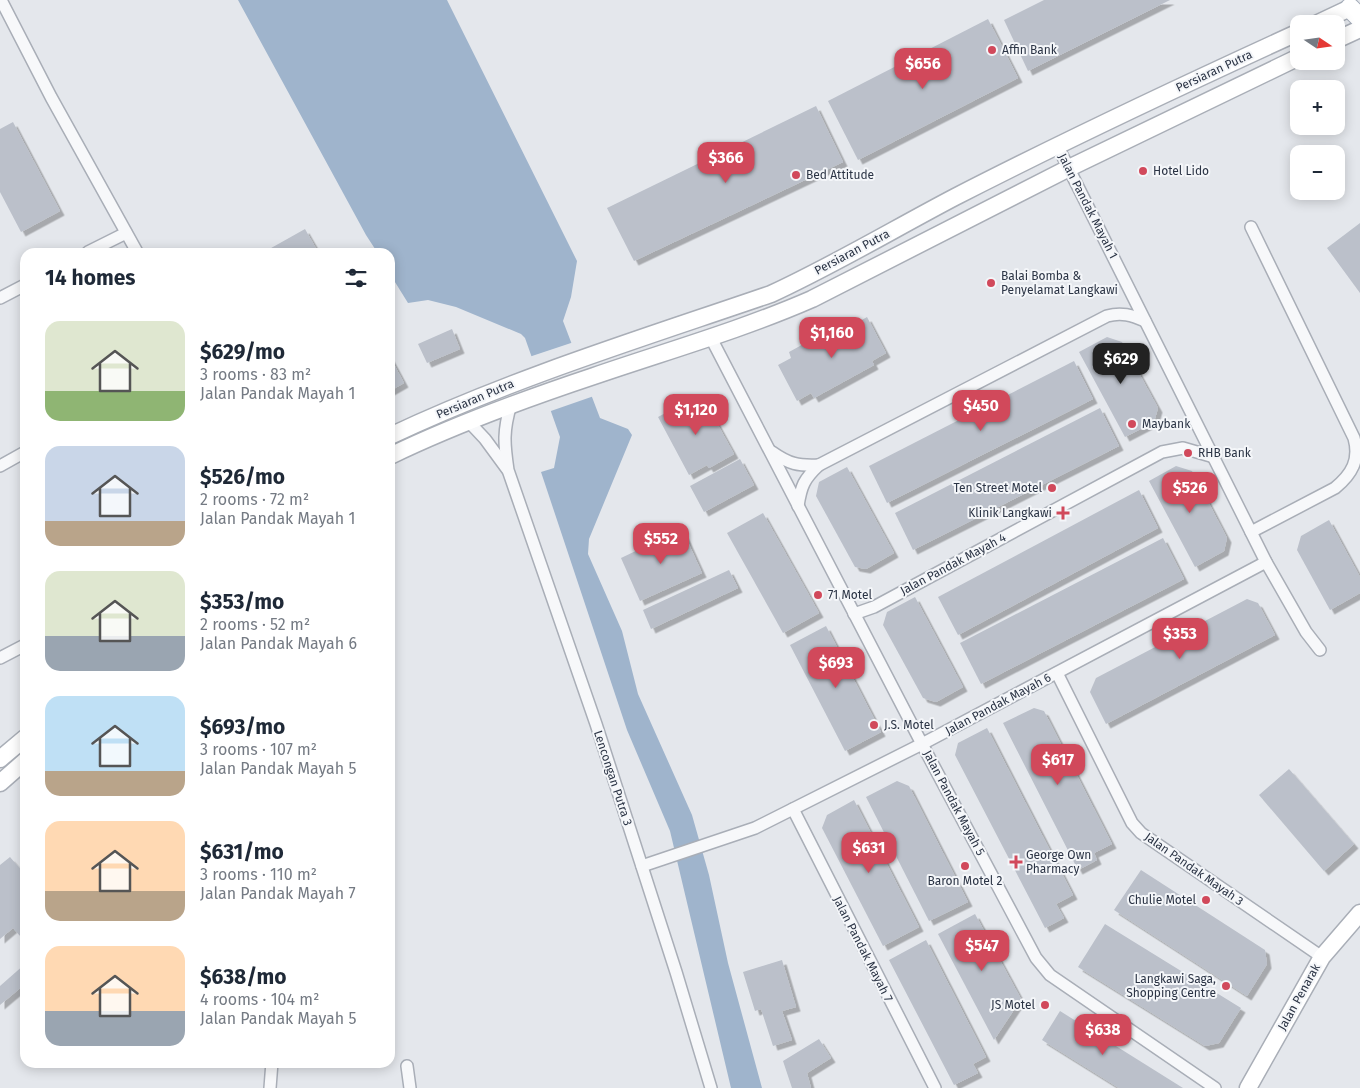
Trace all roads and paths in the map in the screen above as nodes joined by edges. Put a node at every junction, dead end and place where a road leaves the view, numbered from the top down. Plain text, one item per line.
1 (1, 0) edge
2 (1353, 8) edge
3 (1337, 15) edge
4 (1360, 29) edge
5 (1290, 36) edge
6 (1345, 36) edge
7 (1290, 62) edge
8 (1057, 145) junction
9 (1069, 168) junction
10 (955, 198) junction
11 (966, 220) junction
12 (1251, 227) dead end
13 (126, 233) junction
14 (96, 248) edge
15 (135, 248) edge
16 (20, 288) edge
17 (0, 298) edge
18 (1145, 321) junction
19 (711, 338) junction
20 (511, 404) junction
21 (469, 422) junction
22 (395, 434) edge
23 (770, 451) junction
24 (395, 454) edge
25 (20, 455) edge
26 (1214, 457) junction
27 (818, 465) junction
28 (0, 466) edge
29 (508, 470) junction
30 (798, 506) junction
31 (1251, 532) junction
32 (1266, 562) junction
33 (854, 614) junction
34 (20, 648) edge
35 (1320, 650) dead end
36 (0, 658) edge
37 (1056, 673) junction
38 (20, 742) edge
39 (922, 744) junction
40 (0, 758) edge
41 (20, 765) edge
42 (0, 783) edge
43 (793, 808) junction
44 (642, 866) junction
45 (1360, 913) edge
46 (1322, 957) junction
47 (407, 1066) dead end
48 (272, 1068) edge
49 (270, 1088) edge
50 (410, 1088) edge
51 (711, 1088) edge
52 (935, 1088) edge
53 (1215, 1088) edge
54 (1248, 1088) edge

1 - 13 street
2 - 3 main road
4 - 6 main road
5 - 8 main road, Persiaran Putra
7 - 9 main road, Persiaran Putra
8 - 9 street, Jalan Pandak Mayah 1
8 - 10 main road, Persiaran Putra
9 - 11 main road, Persiaran Putra
9 - 18 street, Jalan Pandak Mayah 1
10 - 11 main road
10 - 22 main road, Persiaran Putra
11 - 19 main road, Persiaran Putra
12 - 31 street
13 - 14 street
13 - 15 street
16 - 17 street
18 - 26 street, Jalan Pandak Mayah 1
18 - 27 street
19 - 20 main road, Persiaran Putra
19 - 23 street, Jalan Pandak Mayah 5
20 - 21 main road, Persiaran Putra
20 - 29 street
21 - 24 main road, Persiaran Putra
21 - 29 street
23 - 27 street
23 - 30 street, Jalan Pandak Mayah 5
25 - 28 street
26 - 31 street, Jalan Pandak Mayah 1
26 - 33 street, Jalan Pandak Mayah 4
27 - 30 street
29 - 44 street, Lencongan Putra 3
30 - 33 street, Jalan Pandak Mayah 5
31 - 32 street, Jalan Pandak Mayah 1
32 - 35 street, Jalan Pandak Mayah 1
32 - 37 street, Jalan Pandak Mayah 6
33 - 39 street, Jalan Pandak Mayah 5
34 - 36 street
37 - 39 street, Jalan Pandak Mayah 6
37 - 46 street, Jalan Pandak Mayah 3
38 - 40 main road
39 - 43 street, Jalan Pandak Mayah 6
39 - 53 street, Jalan Pandak Mayah 5
41 - 42 main road
43 - 44 street, Jalan Pandak Mayah 6
43 - 52 street, Jalan Pandak Mayah 7
44 - 51 street, Lencongan Putra 3
45 - 46 main road, Jalan Penarak
46 - 54 main road, Jalan Penarak
47 - 50 street
48 - 49 street

